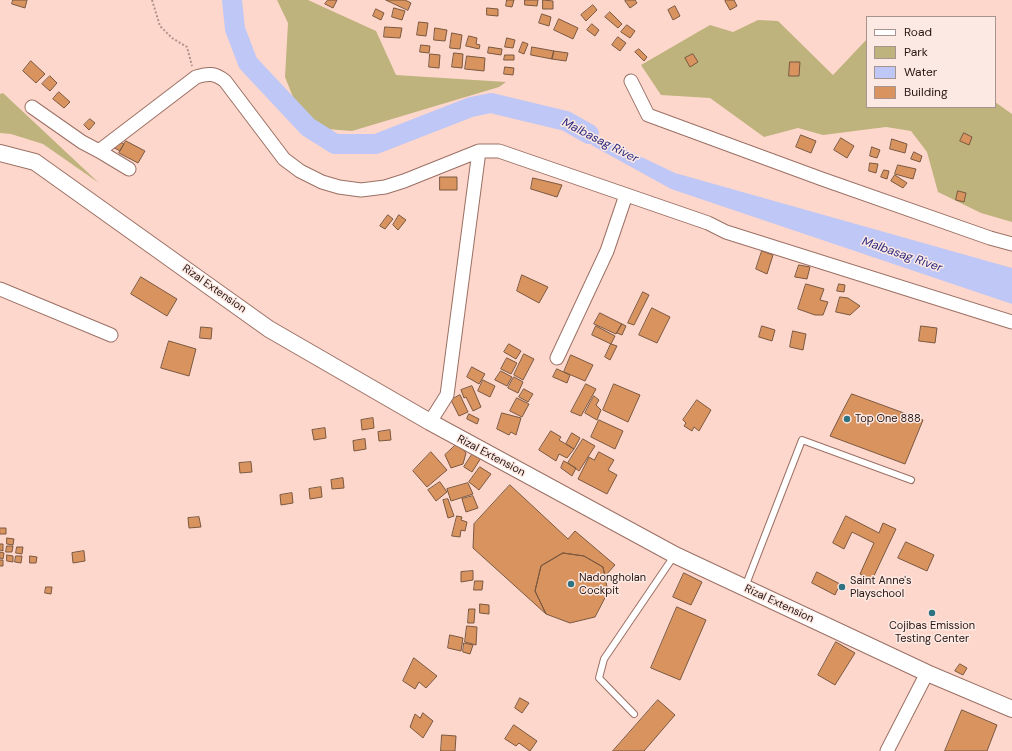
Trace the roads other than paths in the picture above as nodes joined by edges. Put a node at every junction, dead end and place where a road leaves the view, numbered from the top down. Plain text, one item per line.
1 (631, 81) dead end
2 (32, 107) dead end
3 (99, 151) junction
4 (479, 151) junction
5 (0, 153) edge
6 (129, 169) dead end
7 (626, 195) junction
8 (1012, 244) edge
9 (0, 289) edge
10 (1012, 322) edge
11 (111, 335) dead end
12 (558, 358) dead end
13 (430, 422) junction
14 (911, 480) dead end
15 (675, 555) junction
16 (744, 588) junction
17 (926, 673) junction
18 (1012, 709) edge
19 (634, 714) dead end
20 (887, 751) edge

1 - 8 street
2 - 3 street
3 - 4 street
3 - 6 street
4 - 7 street
4 - 13 street
5 - 13 street, Rizal Extension
7 - 10 street
7 - 12 street
9 - 11 street
13 - 15 street, Rizal Extension
14 - 16 lane
15 - 16 street, Rizal Extension
15 - 19 lane
16 - 17 street, Rizal Extension
17 - 18 street, Rizal Extension
17 - 20 street

